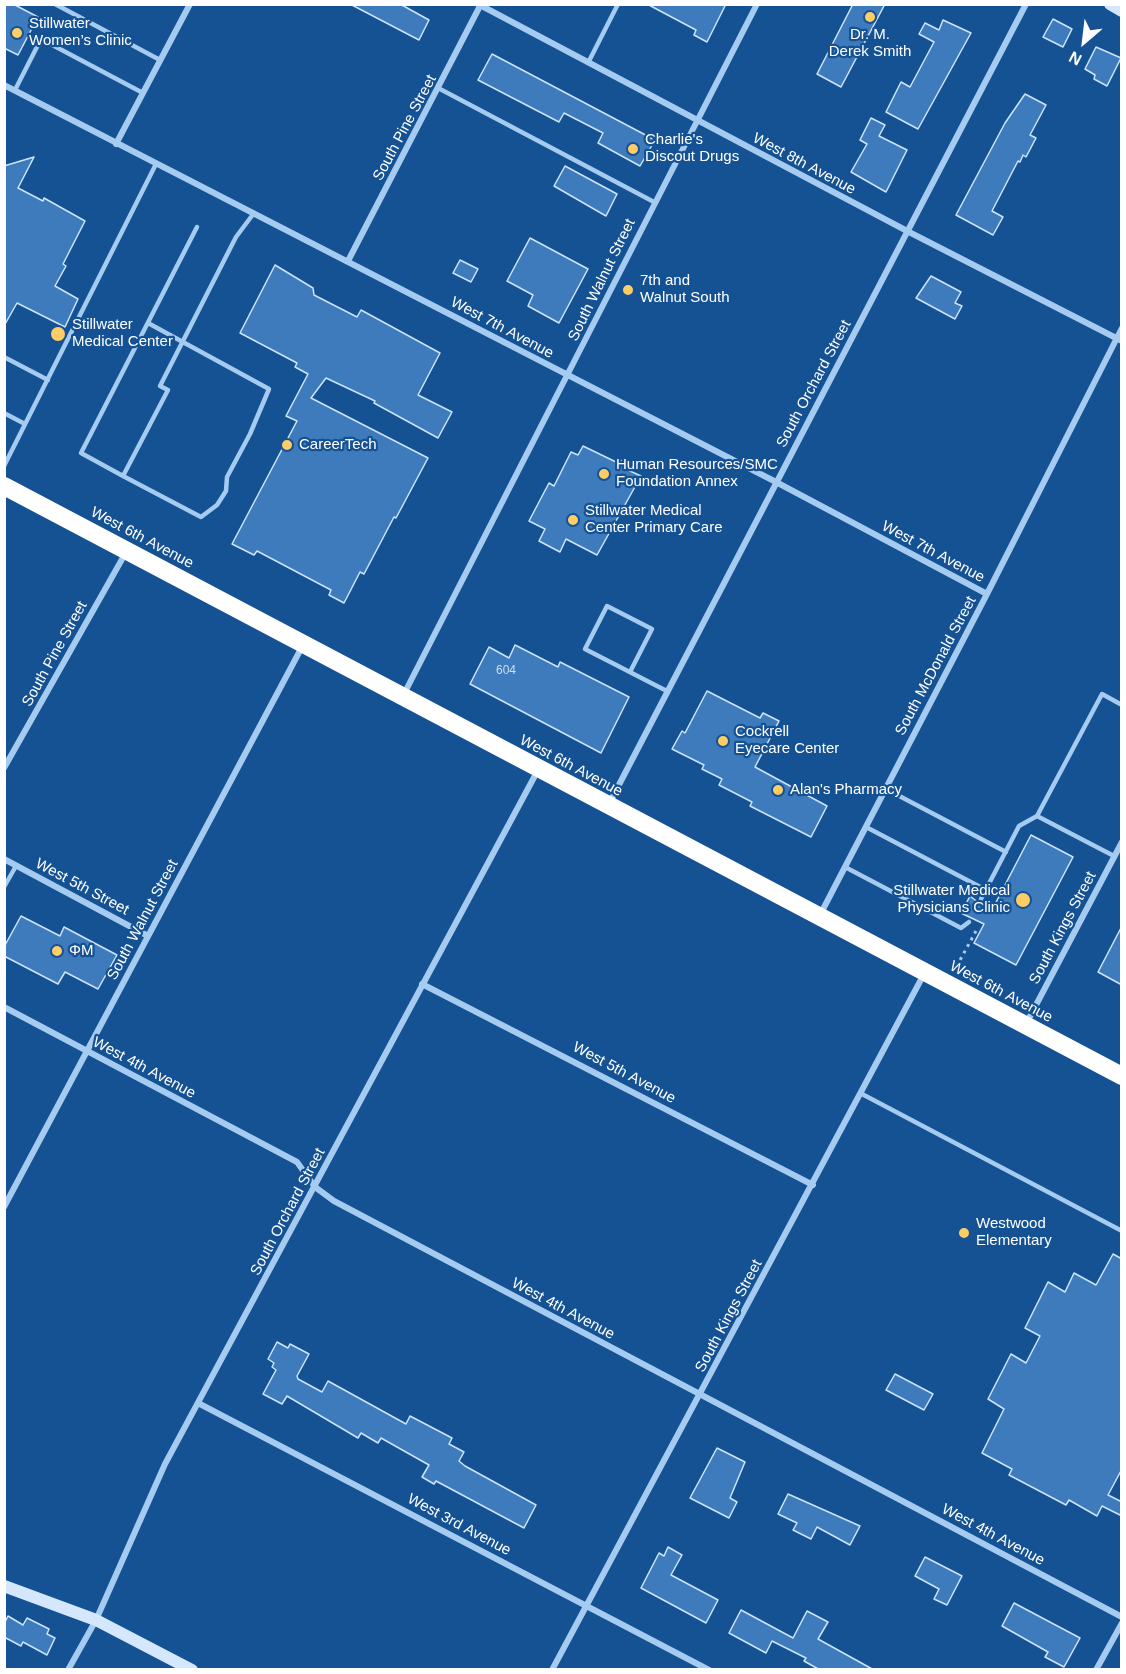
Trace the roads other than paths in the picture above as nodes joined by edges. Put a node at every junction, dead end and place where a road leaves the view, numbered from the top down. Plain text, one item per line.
1 (55, 4) edge
2 (190, 4) edge
3 (618, 4) edge
4 (757, 4) edge
5 (1026, 4) edge
6 (1110, 4) edge
7 (480, 5) edge
8 (1122, 11) edge
9 (160, 60) junction
10 (588, 63) junction
11 (4, 85) edge
12 (440, 89) junction
13 (15, 90) junction
14 (143, 93) junction
15 (697, 121) junction
16 (116, 144) junction
17 (156, 164) junction
18 (654, 202) junction
19 (254, 213) junction
20 (198, 227) dead end
21 (909, 232) junction
22 (348, 261) junction
23 (148, 323) junction
24 (1122, 328) edge
25 (1119, 339) edge
26 (183, 342) junction
27 (4, 357) edge
28 (568, 376) junction
29 (48, 380) junction
30 (4, 413) edge
31 (26, 424) junction
32 (4, 465) edge
33 (123, 476) junction
34 (776, 482) junction
35 (4, 486) edge
36 (127, 551) junction
37 (987, 594) junction
38 (303, 645) junction
39 (630, 672) junction
40 (667, 691) junction
41 (403, 694) junction
42 (1122, 705) edge
43 (4, 768) edge
44 (538, 770) junction
45 (886, 789) junction
46 (608, 807) junction
47 (1037, 816) junction
48 (866, 826) junction
49 (1122, 842) edge
50 (1006, 852) junction
51 (1114, 856) junction
52 (4, 860) edge
53 (16, 866) junction
54 (845, 867) junction
55 (4, 887) edge
56 (986, 890) junction
57 (981, 899) dead end
58 (819, 916) junction
59 (969, 922) dead end
60 (148, 936) junction
61 (925, 972) junction
62 (422, 984) junction
63 (4, 1007) edge
64 (1025, 1025) junction
65 (87, 1052) junction
66 (1122, 1076) edge
67 (862, 1094) junction
68 (813, 1185) junction
69 (315, 1187) junction
70 (4, 1206) edge
71 (1122, 1231) edge
72 (700, 1396) junction
73 (198, 1403) junction
74 (4, 1586) edge
75 (587, 1605) junction
76 (1122, 1617) edge
77 (96, 1620) junction
78 (1122, 1623) edge
79 (68, 1670) edge
80 (192, 1670) edge
81 (552, 1670) edge
82 (709, 1670) edge
83 (1096, 1670) edge

1 - 9 lane
2 - 9 street
3 - 10 lane
4 - 15 street, South Walnut Street
5 - 21 street, South Orchard Street
6 - 8 street
7 - 10 street, West 8th Avenue
7 - 12 street, South Pine Street
9 - 14 street
10 - 15 street, West 8th Avenue
11 - 13 street, West 7th Avenue
12 - 18 lane
12 - 22 street, South Pine Street
13 - 14 lane
13 - 16 street, West 7th Avenue
14 - 16 street
15 - 18 street, South Walnut Street
15 - 21 street, West 8th Avenue
16 - 17 street, West 7th Avenue
17 - 19 street, West 7th Avenue
17 - 29 lane
18 - 28 street, South Walnut Street
19 - 22 street, West 7th Avenue
19 - 26 lane
20 - 23 lane
21 - 25 street, West 8th Avenue
21 - 34 street, South Orchard Street
22 - 28 street, West 7th Avenue
23 - 26 lane
23 - 33 lane
24 - 25 street, South McDonald Street
25 - 37 street, South McDonald Street
26 - 33 lane
26 - 33 lane
27 - 29 lane
28 - 34 street, West 7th Avenue
28 - 41 street, South Walnut Street
29 - 31 lane
30 - 31 lane
31 - 32 lane
34 - 37 street, West 7th Avenue
34 - 40 street, South Orchard Street
35 - 36 highway, West 6th Avenue
36 - 38 highway, West 6th Avenue
36 - 43 street, South Pine Street
37 - 45 street, South McDonald Street
38 - 41 highway, West 6th Avenue
38 - 60 street, South Walnut Street
39 - 39 lane
39 - 40 lane
40 - 46 street, South Orchard Street
41 - 44 highway, West 6th Avenue
42 - 47 lane
44 - 46 highway, West 6th Avenue
44 - 62 street, South Orchard Street
45 - 48 street, South McDonald Street
45 - 50 lane
46 - 58 highway, West 6th Avenue
47 - 50 lane
47 - 51 lane
48 - 54 street, South McDonald Street
48 - 56 lane
49 - 51 street, South Kings Street
50 - 56 lane
51 - 64 street, South Kings Street
52 - 53 street, West 5th Street
53 - 55 lane
53 - 60 street, West 5th Street
54 - 58 street, South McDonald Street
54 - 59 lane
56 - 57 lane
58 - 61 highway, West 6th Avenue
60 - 65 street, South Walnut Street
61 - 64 highway, West 6th Avenue
61 - 67 street, South Kings Street
62 - 68 street, West 5th Avenue
62 - 69 street, South Orchard Street
63 - 65 street, West 4th Avenue
64 - 66 highway, West 6th Avenue
65 - 69 street, West 4th Avenue
65 - 70 street, South Walnut Street
67 - 68 street, South Kings Street
67 - 71 lane
68 - 72 street, South Kings Street
69 - 72 street, West 4th Avenue
69 - 73 street, South Orchard Street
72 - 75 street, South Kings Street
72 - 76 street, West 4th Avenue
73 - 75 street, West 3rd Avenue
73 - 77 street, South Orchard Street
74 - 77 street
75 - 81 street, South Kings Street
75 - 82 street, West 3rd Avenue
77 - 79 street, South Orchard Street
77 - 80 street
78 - 83 street

